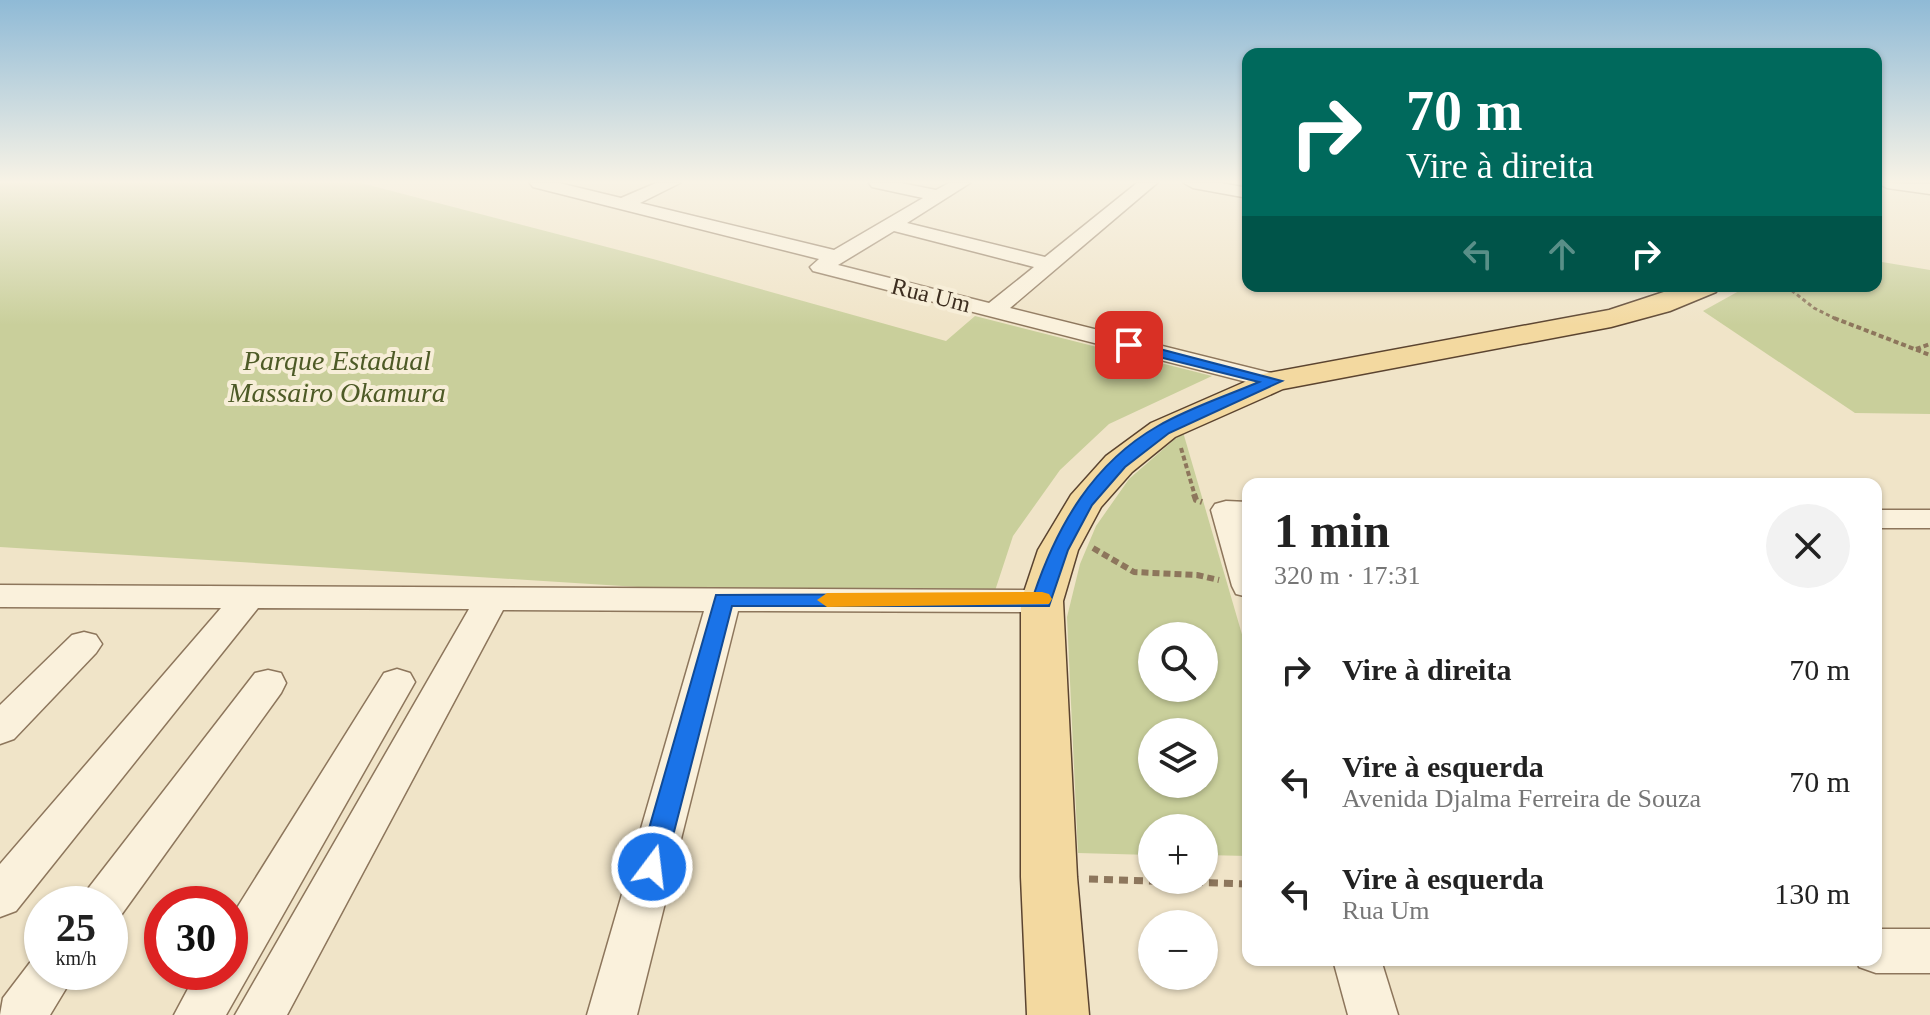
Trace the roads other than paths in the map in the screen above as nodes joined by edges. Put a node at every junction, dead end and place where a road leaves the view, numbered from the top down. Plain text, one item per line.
1 (731, 230) edge
2 (883, 230) edge
3 (913, 230) edge
4 (1092, 230) edge
5 (836, 257) junction
6 (1051, 265) junction
7 (1691, 292) edge
8 (993, 311) junction
9 (1274, 381) junction
10 (1237, 510) edge
11 (1882, 520) edge
12 (1923, 525) edge
13 (1235, 583) edge
14 (249, 597) junction
15 (2, 598) edge
16 (492, 598) junction
17 (724, 600) junction
18 (1042, 601) junction
19 (84, 644) dead end
20 (397, 682) dead end
21 (268, 683) dead end
22 (0, 729) edge
23 (116, 886) edge
24 (0, 897) edge
25 (248, 932) edge
26 (1882, 951) edge
27 (1930, 951) edge
28 (1359, 966) edge
29 (39, 990) edge
30 (214, 990) edge
31 (20, 1015) edge
32 (199, 1015) edge
33 (260, 1015) edge
34 (612, 1015) edge
35 (1058, 1015) edge
36 (1373, 1015) edge

1 - 5 street
2 - 5 street
3 - 6 street
4 - 6 street
5 - 8 street, Rua Um
6 - 8 street
7 - 9 main road
8 - 9 street, Rua Um
9 - 18 main road
10 - 13 street
11 - 12 street
14 - 15 street
14 - 16 street
14 - 24 street
16 - 17 street
16 - 33 street
17 - 18 street
17 - 34 street
18 - 35 main road
19 - 22 street
20 - 25 street
21 - 23 street
26 - 27 street
28 - 36 street
29 - 31 street
30 - 32 street

